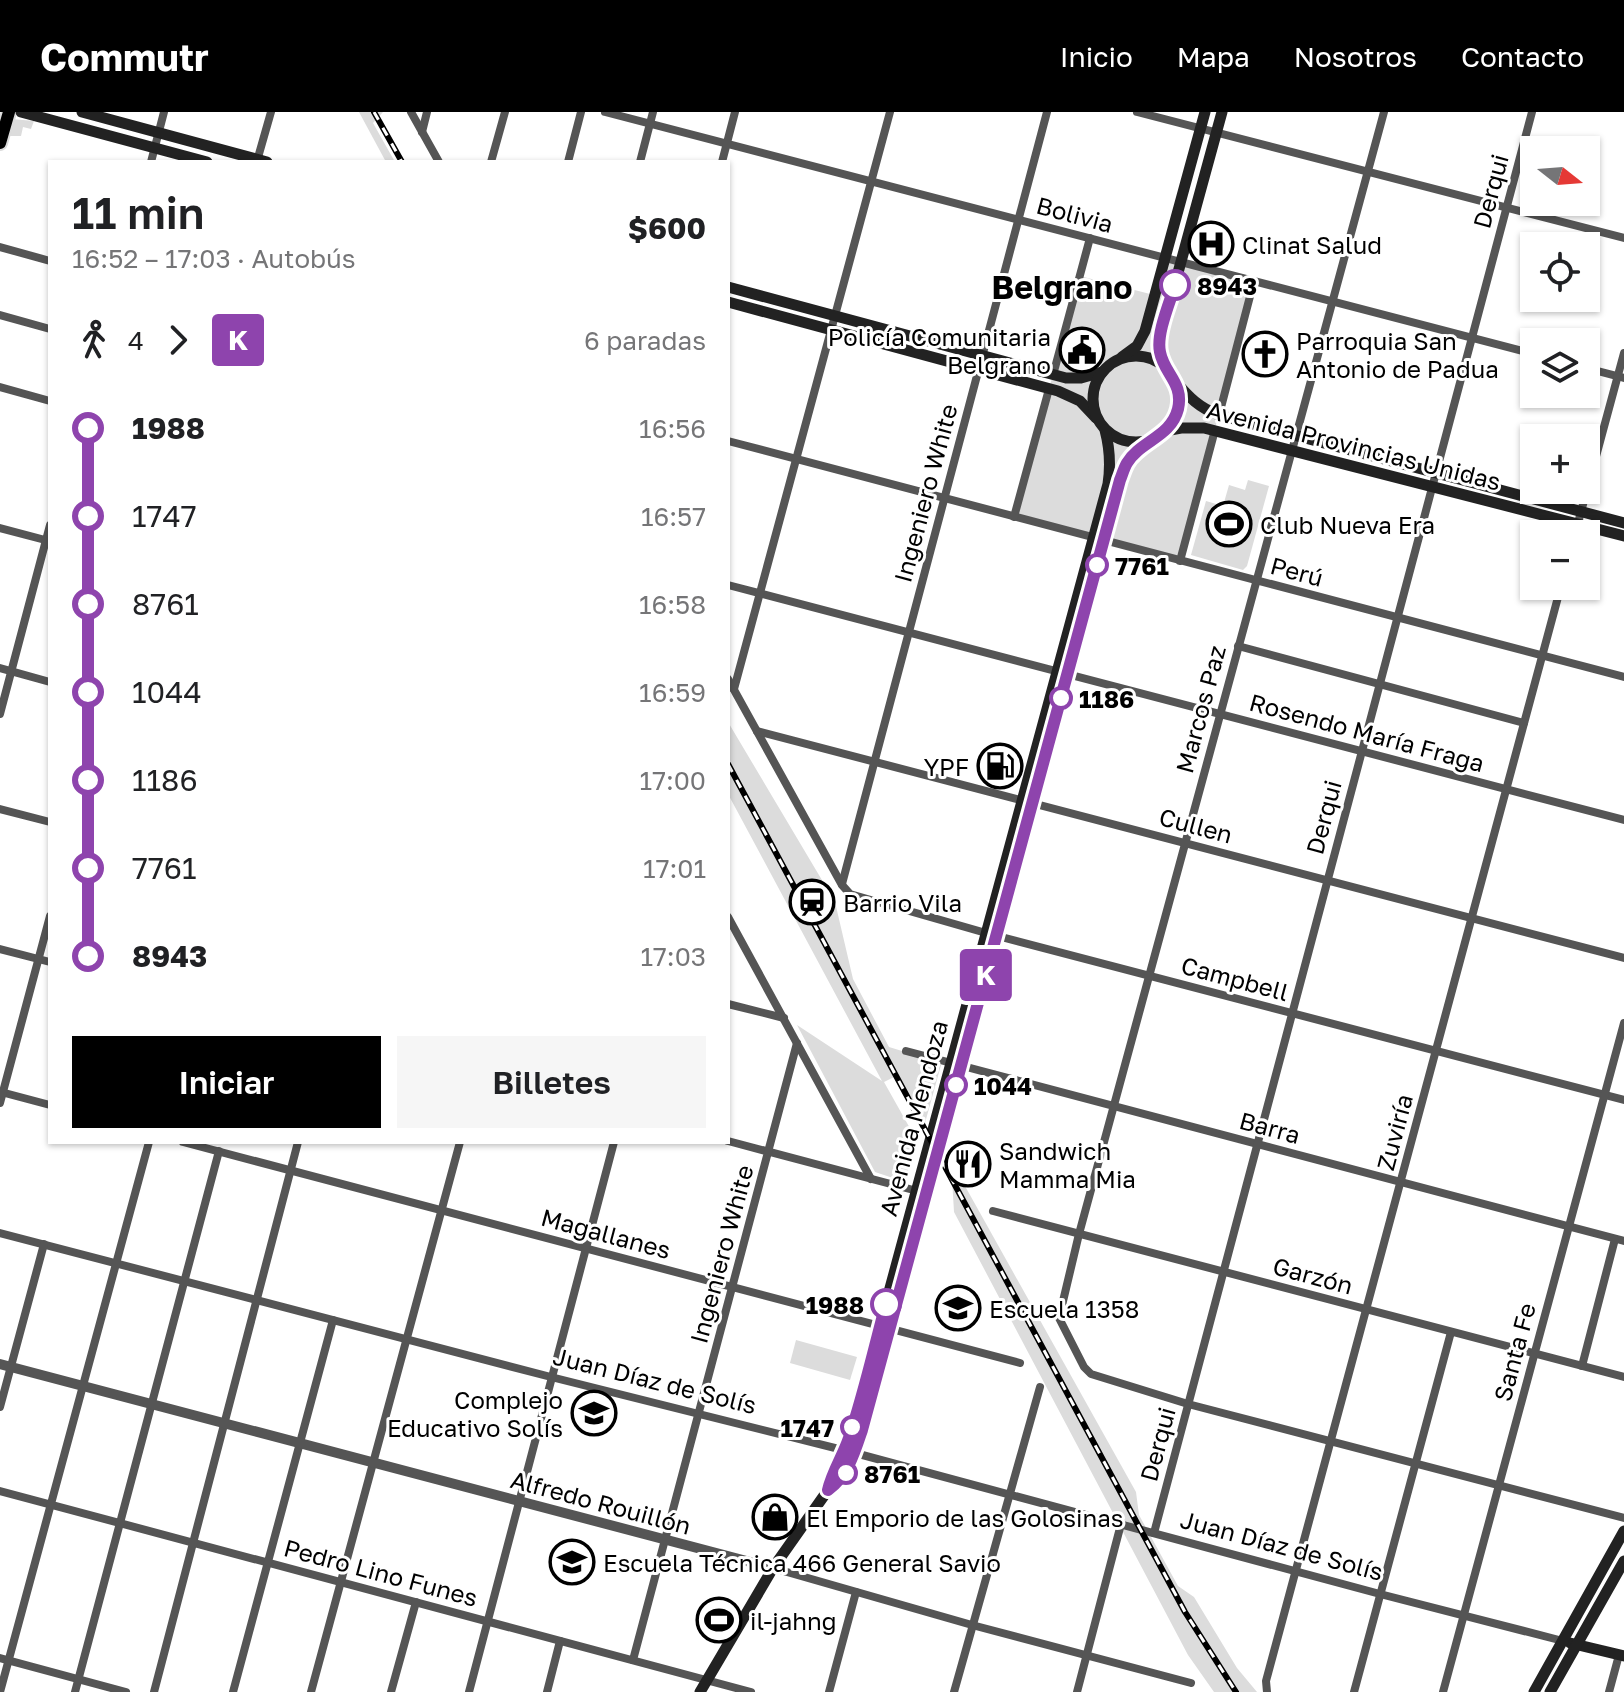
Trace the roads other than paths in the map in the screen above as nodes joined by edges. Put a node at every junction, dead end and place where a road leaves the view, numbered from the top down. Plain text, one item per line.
1 (9, 112) edge
2 (21, 112) edge
3 (82, 112) edge
4 (164, 112) edge
5 (271, 112) edge
6 (411, 112) edge
7 (427, 112) edge
8 (505, 112) edge
9 (581, 112) edge
10 (605, 112) edge
11 (653, 112) edge
12 (735, 112) edge
13 (890, 112) edge
14 (1047, 112) edge
15 (1137, 112) edge
16 (1205, 112) edge
17 (1222, 112) edge
18 (1384, 112) edge
19 (1532, 112) edge
20 (650, 124) junction
21 (1201, 128) junction
22 (422, 132) junction
23 (1217, 132) junction
24 (159, 133) junction
25 (0, 143) edge
26 (726, 145) junction
27 (155, 148) junction
28 (152, 160) edge
29 (200, 160) edge
30 (257, 160) edge
31 (261, 160) edge
32 (438, 160) edge
33 (492, 160) edge
34 (569, 160) edge
35 (641, 160) edge
36 (722, 160) edge
37 (1368, 172) junction
38 (871, 181) junction
39 (1507, 208) junction
40 (1018, 220) junction
41 (1090, 238) junction
42 (1624, 238) edge
43 (0, 247) edge
44 (1165, 258) junction
45 (48, 260) edge
46 (1181, 262) junction
47 (1254, 281) junction
48 (730, 288) edge
49 (1332, 301) junction
50 (730, 303) edge
51 (0, 315) edge
52 (835, 316) junction
53 (48, 328) edge
54 (831, 330) junction
55 (1471, 338) junction
56 (1520, 350) edge
57 (1624, 353) edge
58 (982, 356) junction
59 (1119, 359) junction
60 (1165, 367) junction
61 (979, 370) junction
62 (1102, 372) junction
63 (1600, 372) edge
64 (1053, 375) junction
65 (1621, 377) edge
66 (1176, 382) junction
67 (0, 387) edge
68 (1049, 389) junction
69 (48, 400) edge
70 (1219, 415) junction
71 (1096, 418) junction
72 (1105, 430) junction
73 (1215, 430) junction
74 (1161, 435) junction
75 (1296, 435) junction
76 (730, 442) edge
77 (1292, 450) junction
78 (797, 459) junction
79 (1435, 473) junction
80 (1431, 486) junction
81 (944, 498) junction
82 (1014, 517) junction
83 (1566, 520) edge
84 (1569, 520) edge
85 (1579, 520) edge
86 (1600, 523) edge
87 (1624, 523) edge
88 (0, 528) edge
89 (1600, 529) edge
90 (1624, 536) edge
91 (1098, 539) junction
92 (48, 541) edge
93 (1180, 561) junction
94 (1256, 581) junction
95 (730, 585) edge
96 (761, 593) junction
97 (1557, 600) edge
98 (1396, 618) junction
99 (909, 633) junction
100 (1238, 646) junction
101 (1542, 656) junction
102 (0, 668) edge
103 (11, 671) junction
104 (1062, 673) junction
105 (1624, 677) edge
106 (48, 681) edge
107 (730, 682) edge
108 (1379, 684) junction
109 (734, 689) junction
110 (0, 714) edge
111 (1220, 714) junction
112 (1524, 723) junction
113 (757, 731) junction
114 (1361, 752) junction
115 (874, 763) junction
116 (1506, 790) junction
117 (1027, 801) junction
118 (0, 809) edge
119 (1624, 820) edge
120 (48, 821) edge
121 (1185, 843) junction
122 (1327, 880) junction
123 (842, 885) junction
124 (1472, 918) junction
125 (730, 921) edge
126 (48, 923) edge
127 (991, 935) junction
128 (0, 949) edge
129 (1624, 958) edge
130 (38, 959) junction
131 (48, 962) edge
132 (1149, 976) junction
133 (730, 1006) edge
134 (1291, 1013) junction
135 (784, 1018) junction
136 (1624, 1023) edge
137 (797, 1043) junction
138 (906, 1051) dead end
139 (1436, 1051) junction
140 (956, 1064) junction
141 (2, 1092) edge
142 (1605, 1095) junction
143 (1624, 1100) edge
144 (0, 1103) edge
145 (48, 1104) edge
146 (1114, 1106) junction
147 (730, 1142) edge
148 (148, 1144) edge
149 (191, 1144) edge
150 (298, 1144) edge
151 (459, 1144) edge
152 (613, 1144) edge
153 (1257, 1144) junction
154 (219, 1151) junction
155 (769, 1152) junction
156 (291, 1170) junction
157 (871, 1179) junction
158 (1401, 1182) junction
159 (921, 1192) junction
160 (441, 1210) junction
161 (993, 1211) dead end
162 (1569, 1227) junction
163 (0, 1233) edge
164 (1079, 1234) junction
165 (1620, 1240) edge
166 (44, 1244) junction
167 (586, 1248) junction
168 (116, 1263) junction
169 (1223, 1272) junction
170 (184, 1281) junction
171 (732, 1287) junction
172 (256, 1300) junction
173 (1367, 1310) junction
174 (333, 1320) junction
175 (885, 1328) junction
176 (1451, 1332) junction
177 (406, 1339) junction
178 (1535, 1354) junction
179 (1020, 1363) dead end
180 (5, 1365) edge
181 (1582, 1366) junction
182 (551, 1377) junction
183 (1624, 1377) edge
184 (83, 1386) junction
185 (1040, 1387) dead end
186 (151, 1404) junction
187 (1188, 1404) junction
188 (0, 1407) edge
189 (699, 1414) junction
190 (224, 1423) junction
191 (1332, 1441) junction
192 (300, 1443) junction
193 (849, 1452) junction
194 (373, 1462) junction
195 (1415, 1463) junction
196 (1499, 1485) junction
197 (0, 1491) edge
198 (1009, 1495) junction
199 (518, 1500) junction
200 (51, 1505) junction
201 (1624, 1518) edge
202 (119, 1523) junction
203 (1121, 1524) junction
204 (1624, 1531) edge
205 (1154, 1533) junction
206 (665, 1540) junction
207 (192, 1542) junction
208 (1624, 1561) edge
209 (268, 1562) junction
210 (773, 1568) junction
211 (1297, 1571) junction
212 (341, 1582) junction
213 (856, 1592) junction
214 (1380, 1594) junction
215 (416, 1602) junction
216 (1464, 1616) junction
217 (488, 1621) junction
218 (972, 1625) junction
219 (560, 1641) junction
220 (1563, 1641) junction
221 (1577, 1645) junction
222 (1087, 1654) junction
223 (1622, 1656) edge
224 (4, 1659) edge
225 (633, 1660) junction
226 (78, 1679) junction
227 (707, 1680) junction
228 (1191, 1683) dead end
229 (1266, 1690) edge
230 (0, 1692) edge
231 (75, 1692) edge
232 (126, 1692) edge
233 (154, 1692) edge
234 (233, 1692) edge
235 (311, 1692) edge
236 (391, 1692) edge
237 (469, 1692) edge
238 (547, 1692) edge
239 (700, 1692) edge
240 (751, 1692) edge
241 (829, 1692) edge
242 (954, 1692) edge
243 (1077, 1692) edge
244 (1354, 1692) edge
245 (1443, 1692) edge
246 (1534, 1692) edge
247 (1550, 1692) edge
248 (1609, 1692) edge

1 - 25 main road
2 - 27 main road
3 - 24 main road
4 - 24 street
5 - 31 street
6 - 22 street
7 - 22 street
8 - 33 street
9 - 34 street
10 - 20 street, Bolivia
11 - 20 street
12 - 26 street
13 - 38 street
14 - 40 street, Ingeniero White
15 - 21 street
16 - 21 main road
17 - 23 main road
18 - 37 street, Marcos Paz
19 - 39 street, Derqui
20 - 26 street, Bolivia
20 - 35 street
21 - 23 street
21 - 44 main road
22 - 32 street
23 - 37 street
23 - 46 main road
24 - 27 street
24 - 30 main road
26 - 36 street
26 - 38 street, Bolivia
27 - 28 street
27 - 29 main road
37 - 39 street
37 - 49 street, Marcos Paz
38 - 40 street, Bolivia
38 - 52 street
39 - 42 street
39 - 55 street, Derqui
40 - 41 street, Bolivia
40 - 58 street, Ingeniero White
41 - 44 street, Bolivia
41 - 64 street
43 - 45 street
44 - 46 street, Bolivia
44 - 59 main road
46 - 47 street, Bolivia
46 - 60 main road
47 - 49 street, Bolivia
47 - 70 street
48 - 52 main road
49 - 55 street, Bolivia
49 - 75 street, Marcos Paz
50 - 54 main road
51 - 53 street
52 - 54 street
52 - 58 main road
54 - 61 main road
54 - 78 street
55 - 56 street, Bolivia
55 - 79 street, Derqui
57 - 65 street
58 - 61 street, Ingeniero White
58 - 64 main road
59 - 60 main road
59 - 62 main road
60 - 66 main road
61 - 68 main road
61 - 81 street, Ingeniero White
62 - 64 main road
62 - 71 main road
63 - 65 street
65 - 85 street
66 - 70 main road, Avenida Provincias Unidas
66 - 74 main road
67 - 69 street
68 - 71 main road
68 - 82 street
70 - 75 main road, Avenida Provincias Unidas
71 - 72 main road
72 - 74 main road
72 - 91 main road, Avenida Mendoza
73 - 74 main road, Avenida Provincias Unidas
73 - 77 main road, Avenida Provincias Unidas
73 - 93 street
74 - 91 main road, Avenida Mendoza
75 - 77 street, Marcos Paz
75 - 79 main road, Avenida Provincias Unidas
76 - 78 street, Perú
77 - 80 main road, Avenida Provincias Unidas
77 - 94 street, Marcos Paz
78 - 81 street, Perú
78 - 96 street
79 - 80 street, Derqui
79 - 84 main road, Avenida Provincias Unidas
80 - 83 main road, Avenida Provincias Unidas
80 - 98 street, Derqui
81 - 82 street, Perú
81 - 99 street, Ingeniero White
82 - 91 street, Perú
86 - 87 main road, Avenida Provincias Unidas
88 - 92 street
89 - 90 main road, Avenida Provincias Unidas
91 - 93 street, Perú
91 - 104 main road, Avenida Mendoza
92 - 103 street
93 - 94 street, Perú
94 - 98 street, Perú
94 - 100 street, Marcos Paz
95 - 96 street, Rosendo María Fraga
96 - 99 street, Rosendo María Fraga
96 - 109 street
97 - 101 street, Zuviría
98 - 101 street, Perú
98 - 108 street, Derqui
99 - 104 street, Rosendo María Fraga
99 - 115 street, Ingeniero White
100 - 108 street
100 - 111 street, Marcos Paz
101 - 105 street, Perú
101 - 112 street, Zuviría
102 - 103 street
103 - 106 street
103 - 110 street
104 - 111 street, Rosendo María Fraga
104 - 117 main road, Avenida Mendoza
107 - 109 street
108 - 112 street
108 - 114 street, Derqui
109 - 113 street
111 - 114 street, Rosendo María Fraga
111 - 121 street, Marcos Paz
112 - 116 street, Zuviría
113 - 115 street, Cullen
113 - 123 street
114 - 116 street, Rosendo María Fraga
114 - 122 street, Derqui
115 - 117 street, Cullen
115 - 123 street, Ingeniero White
116 - 119 street, Rosendo María Fraga
116 - 124 street, Zuviría
117 - 121 street, Cullen
117 - 127 main road, Avenida Mendoza
118 - 120 street
121 - 122 street, Cullen
121 - 132 street, Marcos Paz
122 - 124 street, Cullen
122 - 134 street, Derqui
123 - 127 street, Campbell
124 - 129 street, Cullen
124 - 139 street, Zuviría
125 - 135 street
126 - 130 street
127 - 132 street, Campbell
127 - 140 main road, Avenida Mendoza
128 - 130 street
130 - 131 street
130 - 141 street
132 - 134 street, Campbell
132 - 146 street, Marcos Paz
133 - 135 street
134 - 139 street, Campbell
134 - 153 street, Derqui
135 - 137 street
136 - 142 street, Santa Fe
137 - 155 street, Ingeniero White
137 - 157 street
138 - 140 street, Barra
139 - 142 street, Campbell
139 - 158 street, Zuviría
140 - 146 street, Barra
140 - 159 main road, Avenida Mendoza
141 - 144 street
141 - 145 street
142 - 143 street, Campbell
142 - 162 street, Santa Fe
146 - 153 street, Barra
146 - 164 street, Marcos Paz
147 - 155 street
148 - 168 street
149 - 154 street, Magallanes
150 - 156 street
151 - 160 street
152 - 167 street
153 - 158 street, Barra
153 - 169 street, Derqui
154 - 156 street, Magallanes
154 - 170 street
155 - 157 street
155 - 171 street, Ingeniero White
156 - 160 street, Magallanes
156 - 172 street
157 - 159 street
158 - 162 street, Barra
158 - 173 street, Zuviría
159 - 175 main road, Avenida Mendoza
160 - 167 street, Magallanes
160 - 177 street
161 - 164 street, Garzón
162 - 165 street, Barra
162 - 178 street, Santa Fe
163 - 166 street, Juan Díaz de Solís
164 - 169 street, Garzón
164 - 187 street, Marcos Paz
165 - 181 street
166 - 168 street, Juan Díaz de Solís
166 - 180 street
167 - 171 street, Magallanes
167 - 182 street
168 - 170 street, Juan Díaz de Solís
168 - 184 street
169 - 173 street, Garzón
169 - 187 street, Derqui
170 - 172 street, Juan Díaz de Solís
170 - 186 street
171 - 175 street, Magallanes
171 - 189 street, Ingeniero White
172 - 174 street, Juan Díaz de Solís
172 - 190 street
173 - 176 street, Garzón
173 - 191 street, Zuviría
174 - 177 street, Juan Díaz de Solís
174 - 192 street
175 - 179 street, Magallanes
175 - 193 main road, Avenida Mendoza
176 - 178 street, Garzón
176 - 195 street
177 - 182 street, Juan Díaz de Solís
177 - 194 street
178 - 181 street, Garzón
178 - 196 street, Santa Fe
180 - 184 street, Alfredo Rouillón
180 - 188 street
181 - 183 street, Garzón
182 - 189 street, Juan Díaz de Solís
182 - 199 street
184 - 186 street, Alfredo Rouillón
184 - 200 street
185 - 198 street
186 - 190 street, Alfredo Rouillón
186 - 202 street
187 - 191 street
187 - 205 street, Derqui
189 - 193 street, Juan Díaz de Solís
189 - 206 street, Ingeniero White
190 - 192 street, Alfredo Rouillón
190 - 207 street
191 - 195 street
191 - 211 street, Zuviría
192 - 194 street, Alfredo Rouillón
192 - 209 street
193 - 198 street, Juan Díaz de Solís
193 - 210 main road, Avenida Mendoza
194 - 199 street, Alfredo Rouillón
194 - 212 street
195 - 196 street
195 - 214 street
196 - 201 street
196 - 216 street, Santa Fe
197 - 200 street, Pedro Lino Funes
198 - 203 street, Juan Díaz de Solís
198 - 218 street
199 - 206 street, Alfredo Rouillón
199 - 217 street
200 - 202 street, Pedro Lino Funes
200 - 224 street
202 - 207 street, Pedro Lino Funes
202 - 226 street
203 - 205 street, Juan Díaz de Solís
203 - 222 street
204 - 220 main road
205 - 211 street, Juan Díaz de Solís
206 - 210 street, Alfredo Rouillón
206 - 225 street, Ingeniero White
207 - 209 street, Pedro Lino Funes
207 - 233 street
208 - 221 main road
209 - 212 street, Pedro Lino Funes
209 - 234 street
210 - 213 street, Alfredo Rouillón
210 - 227 main road, Avenida Mendoza
211 - 214 street, Juan Díaz de Solís
211 - 229 street, Zuviría
212 - 215 street, Pedro Lino Funes
212 - 235 street
213 - 218 street, Alfredo Rouillón
213 - 241 street
214 - 216 street, Juan Díaz de Solís
214 - 244 street
215 - 217 street, Pedro Lino Funes
215 - 236 street
216 - 220 street, Juan Díaz de Solís
216 - 245 street, Santa Fe
217 - 219 street, Pedro Lino Funes
217 - 237 street
218 - 222 street, Alfredo Rouillón
218 - 242 street
219 - 225 street, Pedro Lino Funes
219 - 238 street
220 - 221 main road, Juan Díaz de Solís
220 - 246 main road
221 - 223 main road, Juan Díaz de Solís
221 - 247 main road
222 - 228 street, Alfredo Rouillón
222 - 243 street
223 - 248 street
224 - 226 street
224 - 230 street
225 - 227 street, Pedro Lino Funes
226 - 231 street
226 - 232 street
227 - 239 main road, Avenida Mendoza
227 - 240 street, Pedro Lino Funes

